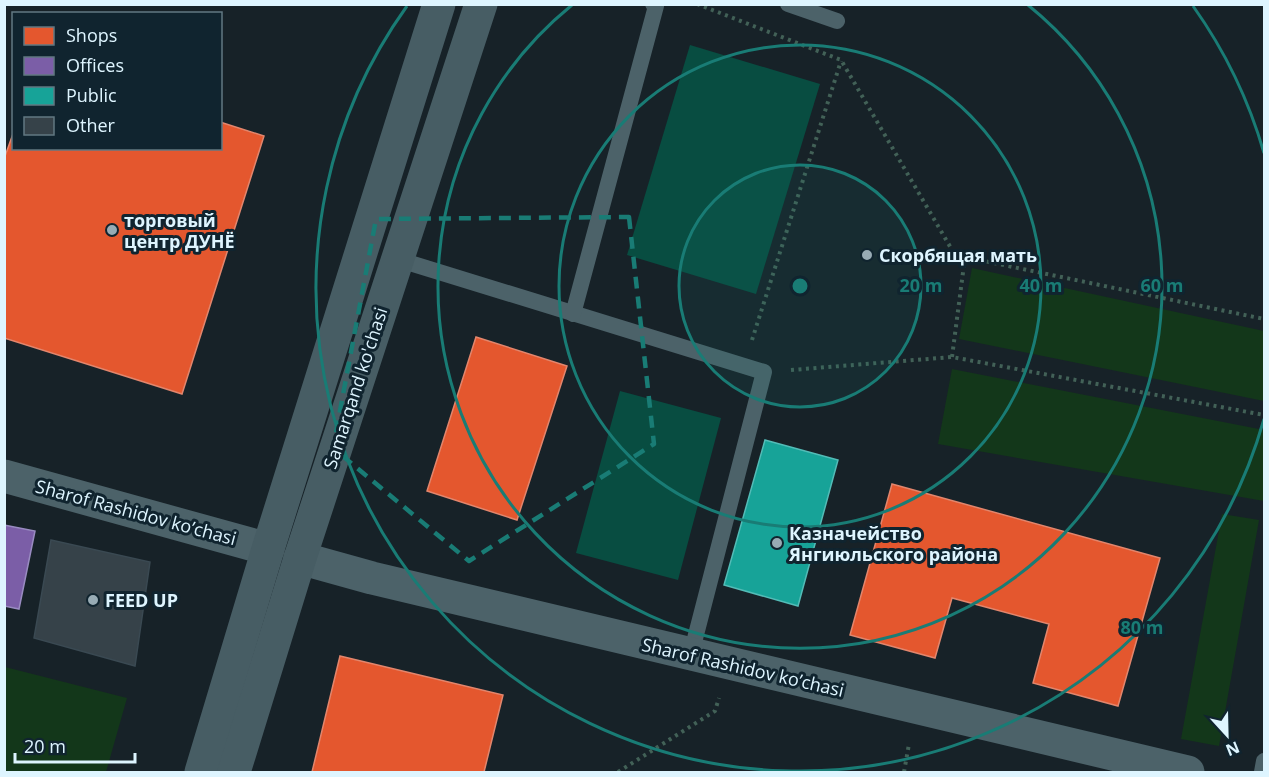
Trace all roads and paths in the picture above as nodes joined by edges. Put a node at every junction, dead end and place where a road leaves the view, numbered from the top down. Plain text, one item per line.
1 (439, 4) edge
2 (481, 4) edge
3 (697, 4) edge
4 (788, 4) edge
5 (655, 5) edge
6 (837, 21) dead end
7 (841, 60) junction
8 (965, 257) junction
9 (397, 259) junction
10 (573, 314) junction
11 (1264, 319) edge
12 (952, 357) junction
13 (744, 366) junction
14 (764, 372) junction
15 (1264, 415) edge
16 (4, 476) edge
17 (268, 549) junction
18 (300, 558) junction
19 (691, 654) junction
20 (715, 711) dead end
21 (1264, 761) edge
22 (1148, 768) edge
23 (201, 772) edge
24 (234, 772) edge
25 (618, 772) edge
26 (1188, 772) edge
27 (1262, 772) edge

1 - 17 main road, Samarqand ko'chasi
2 - 9 main road, Samarqand ko'chasi
3 - 7 path
4 - 6 lane
5 - 10 lane
7 - 8 path
7 - 13 path
8 - 11 path
8 - 12 path
9 - 10 lane
9 - 18 main road, Samarqand ko'chasi
10 - 13 lane
12 - 14 path
12 - 15 path
13 - 14 lane
14 - 19 lane
16 - 17 street, Sharof Rashidov ko’chasi
17 - 18 main road
17 - 23 main road, Samarqand ko'chasi
18 - 19 street, Sharof Rashidov ko’chasi
18 - 24 main road, Samarqand ko'chasi
19 - 22 street, Sharof Rashidov ko’chasi
20 - 25 path
21 - 27 lane
22 - 26 street, Sharof Rashidov ko’chasi

